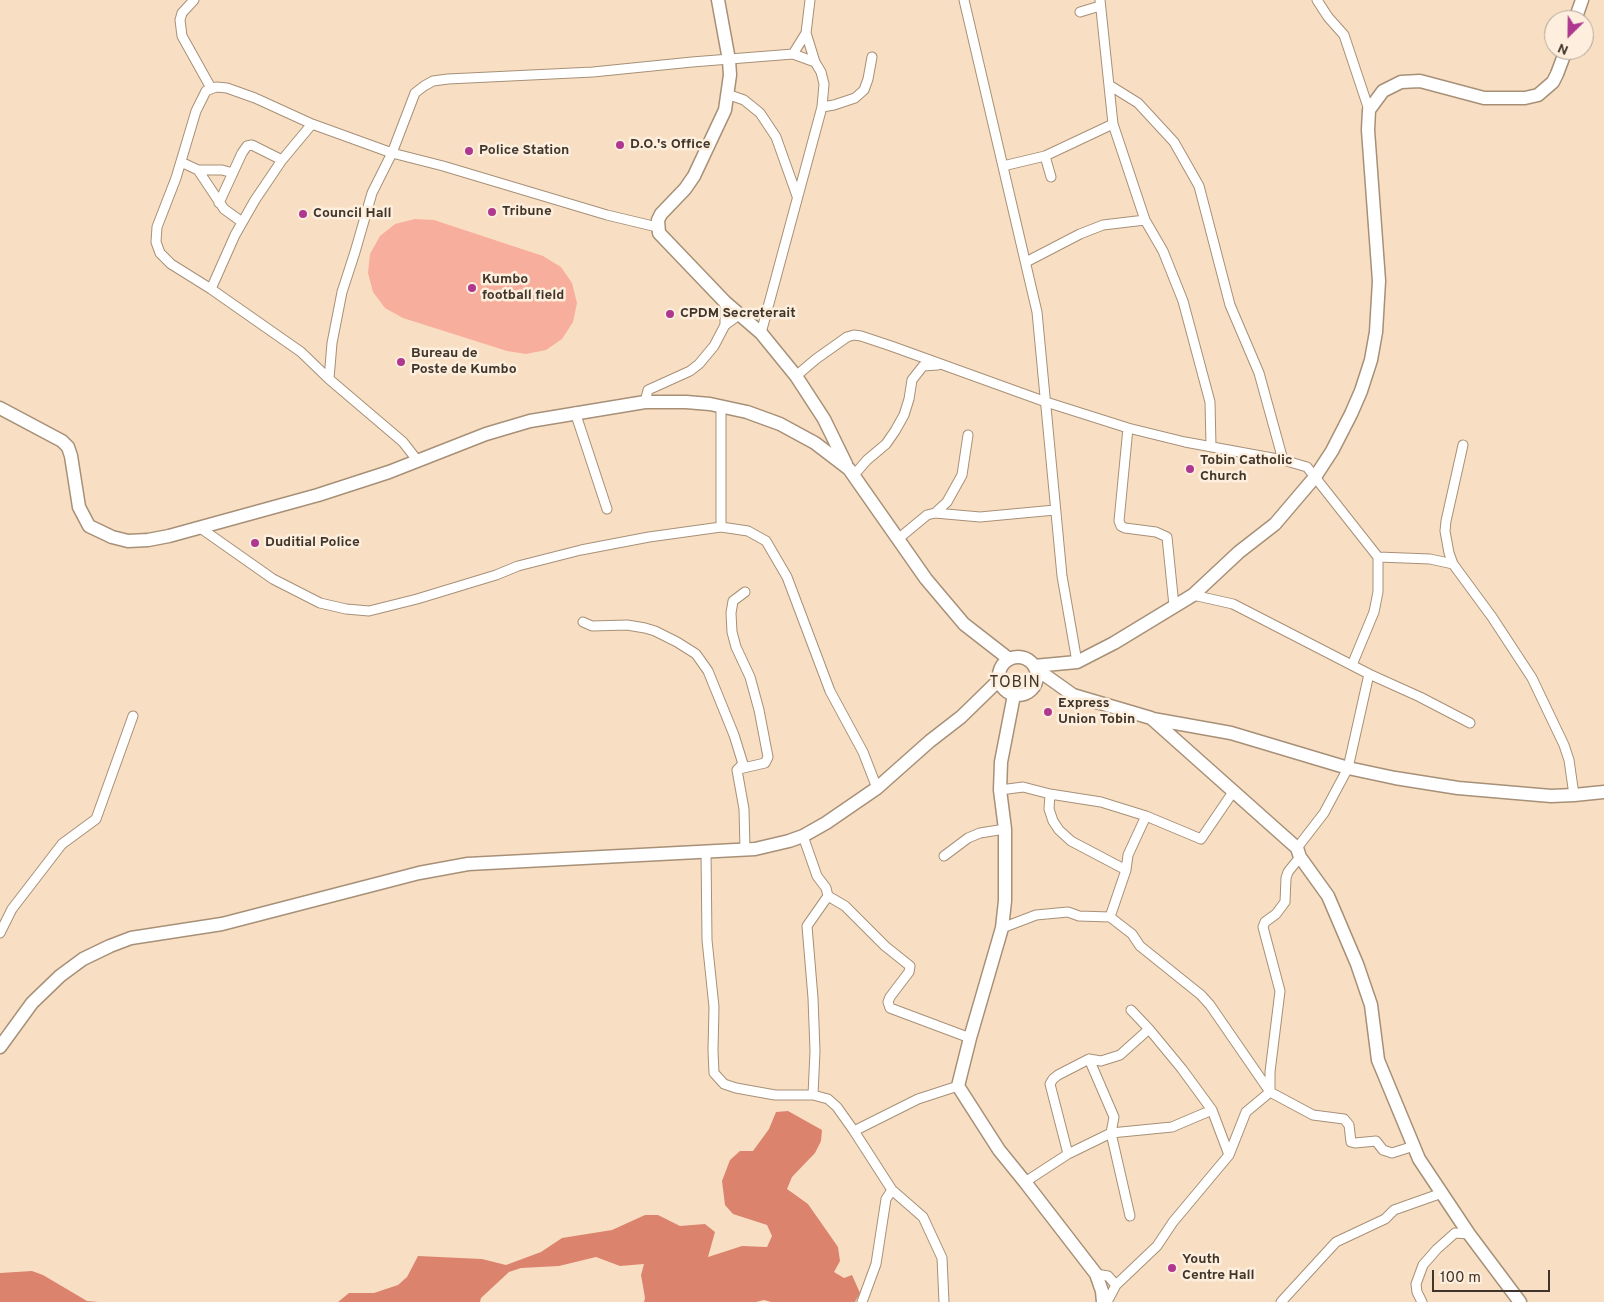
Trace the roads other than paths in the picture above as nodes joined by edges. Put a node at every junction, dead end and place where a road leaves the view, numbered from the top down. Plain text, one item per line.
1 (194, 0) edge
2 (718, 0) edge
3 (810, 0) edge
4 (964, 0) edge
5 (1317, 0) edge
6 (1100, 3) edge
7 (1080, 12) dead end
8 (806, 33) junction
9 (793, 54) junction
10 (872, 57) dead end
11 (729, 60) junction
12 (1562, 60) edge
13 (815, 62) junction
14 (1109, 85) junction
15 (211, 88) junction
16 (727, 94) junction
17 (822, 107) junction
18 (1369, 110) junction
19 (312, 124) junction
20 (1113, 124) junction
21 (392, 153) junction
22 (1044, 156) junction
23 (282, 160) junction
24 (180, 162) junction
25 (1003, 166) junction
26 (198, 170) junction
27 (233, 173) junction
28 (1051, 177) dead end
29 (797, 197) junction
30 (219, 203) junction
31 (1145, 220) junction
32 (242, 222) junction
33 (657, 227) junction
34 (1026, 262) junction
35 (211, 289) junction
36 (724, 302) junction
37 (740, 314) junction
38 (725, 325) junction
39 (761, 333) junction
40 (941, 364) junction
41 (796, 376) junction
42 (329, 379) junction
43 (645, 402) junction
44 (1046, 402) junction
45 (721, 407) junction
46 (0, 408) edge
47 (575, 412) junction
48 (1128, 428) junction
49 (968, 435) dead end
50 (1464, 445) dead end
51 (1211, 446) junction
52 (417, 460) junction
53 (1283, 460) junction
54 (851, 472) junction
55 (1315, 477) junction
56 (607, 508) dead end
57 (1055, 510) junction
58 (935, 514) junction
59 (199, 527) junction
60 (721, 527) junction
61 (898, 539) junction
62 (1378, 557) junction
63 (1453, 564) junction
64 (744, 592) dead end
65 (1193, 595) junction
66 (1174, 606) junction
67 (583, 622) dead end
68 (1009, 659) junction
69 (1077, 662) junction
70 (1352, 665) junction
71 (1035, 667) junction
72 (1369, 674) junction
73 (999, 680) junction
74 (1014, 695) junction
75 (133, 716) dead end
76 (1151, 718) junction
77 (1470, 724) dead end
78 (1348, 768) junction
79 (737, 770) junction
80 (877, 788) junction
81 (1000, 790) junction
82 (1233, 792) junction
83 (1604, 792) edge
84 (1050, 794) junction
85 (1574, 795) junction
86 (1146, 816) junction
87 (1004, 829) junction
88 (804, 836) junction
89 (745, 849) junction
90 (706, 851) junction
91 (1298, 852) junction
92 (944, 856) dead end
93 (1126, 870) junction
94 (828, 896) junction
95 (1110, 917) junction
96 (1002, 928) junction
97 (0, 934) edge
98 (1131, 1010) dead end
99 (1150, 1029) junction
100 (970, 1038) junction
101 (0, 1047) edge
102 (1089, 1059) junction
103 (958, 1086) junction
104 (1270, 1092) junction
105 (813, 1095) junction
106 (1212, 1110) junction
107 (854, 1131) junction
108 (1111, 1133) junction
109 (1414, 1146) junction
110 (1068, 1154) junction
111 (1229, 1155) junction
112 (1025, 1182) junction
113 (892, 1190) junction
114 (1442, 1193) junction
115 (1130, 1216) dead end
116 (1469, 1234) junction
117 (1096, 1274) junction
118 (1116, 1285) junction
119 (862, 1302) edge
120 (944, 1302) edge
121 (1105, 1302) edge
122 (1281, 1302) edge
123 (1422, 1302) edge
124 (1520, 1302) edge

1 - 15 street
2 - 11 main road
3 - 8 street
4 - 25 street
5 - 18 street
6 - 7 street
6 - 14 street
8 - 9 street
8 - 13 street
9 - 11 street
9 - 13 street
10 - 17 street
11 - 16 main road
11 - 21 street
12 - 18 main road
13 - 17 street
14 - 20 street
14 - 53 street
15 - 19 street
15 - 24 street
16 - 29 street
16 - 33 main road
17 - 29 street
18 - 55 main road
19 - 21 street
19 - 23 street
20 - 22 street
20 - 31 street
21 - 33 street
21 - 42 street
22 - 25 street
22 - 28 street
23 - 27 street
23 - 32 street
24 - 26 street
24 - 35 street
25 - 34 street
26 - 27 street
26 - 30 street
27 - 30 street
29 - 39 street
30 - 32 street
31 - 34 street
31 - 51 street
32 - 35 street
33 - 36 main road
34 - 44 street
35 - 42 street
36 - 37 main road
36 - 38 street
37 - 38 street
37 - 39 main road
38 - 43 street
39 - 41 main road
40 - 41 street
40 - 44 street
40 - 54 street
41 - 54 main road
42 - 52 street
43 - 45 main road
43 - 47 main road
44 - 48 street
44 - 57 street
45 - 54 main road
45 - 60 street
46 - 59 main road
47 - 52 main road
47 - 56 street
48 - 51 street
48 - 66 street
49 - 58 street
50 - 63 street
51 - 53 street
52 - 59 main road
53 - 55 street
54 - 61 main road
55 - 62 street
55 - 65 main road
57 - 58 street
57 - 69 street
58 - 61 street
59 - 60 street
60 - 80 street
61 - 68 main road
62 - 63 street
62 - 70 street
63 - 85 street
64 - 79 street
65 - 66 main road
65 - 70 street
66 - 69 main road
67 - 79 street
68 - 71 main road
68 - 73 main road
69 - 71 main road
70 - 72 street
71 - 74 main road
71 - 76 main road
72 - 77 street
72 - 78 street
73 - 74 main road
73 - 80 main road
74 - 81 main road
75 - 97 street
76 - 78 main road
76 - 82 main road
78 - 85 main road
78 - 91 street
79 - 89 street
80 - 88 main road
81 - 84 street
81 - 87 main road
82 - 86 street
82 - 91 main road
83 - 85 main road
84 - 86 street
84 - 93 street
86 - 93 street
87 - 92 street
87 - 96 main road
88 - 89 main road
88 - 94 street
89 - 90 main road
90 - 101 main road
90 - 105 street
91 - 104 street
91 - 109 main road
93 - 95 street
94 - 100 street
94 - 105 street
95 - 96 street
95 - 104 street
96 - 100 main road
98 - 99 street
99 - 102 street
99 - 106 street
100 - 103 main road
102 - 108 street
102 - 110 street
103 - 107 street
103 - 112 main road
104 - 109 street
104 - 111 street
105 - 107 street
106 - 108 street
106 - 111 street
107 - 113 street
108 - 110 street
108 - 115 street
109 - 114 main road
110 - 112 street
111 - 118 street
112 - 117 main road
113 - 119 street
113 - 120 street
114 - 116 main road
114 - 122 street
116 - 123 street
116 - 124 main road
117 - 118 street
117 - 121 main road
118 - 121 street

